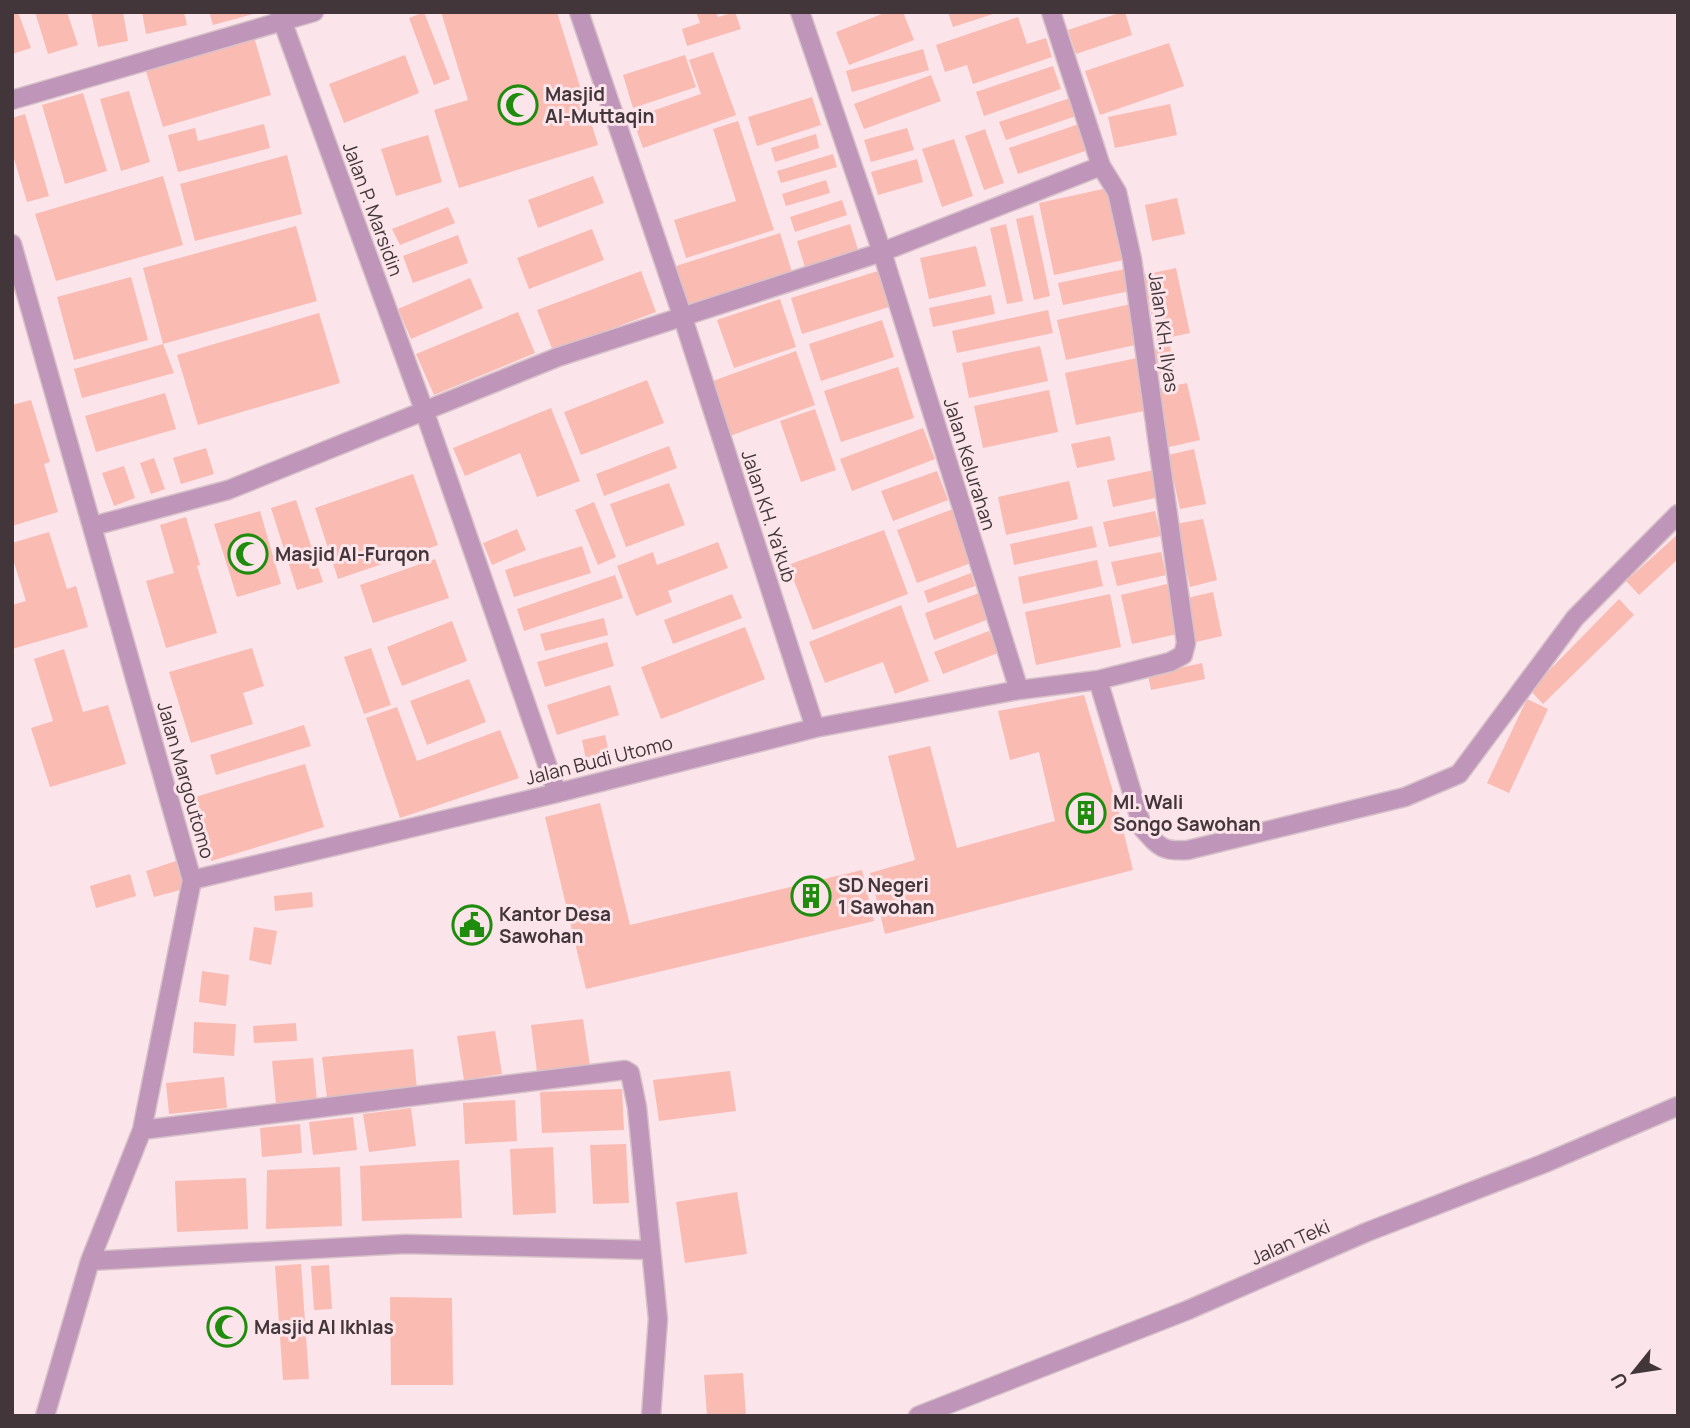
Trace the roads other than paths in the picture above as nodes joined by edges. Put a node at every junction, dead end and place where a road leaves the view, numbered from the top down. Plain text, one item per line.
1 (314, 12) edge
2 (579, 12) edge
3 (800, 12) edge
4 (1051, 12) edge
5 (281, 17) edge
6 (12, 100) edge
7 (1101, 166) junction
8 (12, 244) edge
9 (882, 252) junction
10 (683, 318) junction
11 (424, 410) junction
12 (1678, 514) edge
13 (93, 526) junction
14 (1170, 662) joint
15 (1098, 680) junction
16 (1018, 690) junction
17 (815, 728) junction
18 (557, 793) junction
19 (192, 880) junction
20 (1678, 1106) edge
21 (142, 1130) junction
22 (650, 1250) junction
23 (90, 1261) junction
24 (45, 1416) edge
25 (651, 1416) edge
26 (918, 1416) edge

1 - 5 street
2 - 10 street, Jalan KH. Ya'kub
3 - 9 street, Jalan Kelurahan
4 - 7 street, Jalan KH. Ilyas
5 - 6 street
5 - 11 street, Jalan P. Marsidin
7 - 9 street
7 - 14 street, Jalan KH. Ilyas
8 - 13 street, Jalan Margoutomo
9 - 10 street
9 - 16 street, Jalan Kelurahan
10 - 11 street
10 - 17 street, Jalan KH. Ya'kub
11 - 13 street
11 - 18 street, Jalan P. Marsidin
12 - 15 street
13 - 19 street, Jalan Margoutomo
14 - 15 street, Jalan Budi Utomo
15 - 16 street, Jalan Budi Utomo
16 - 17 street, Jalan Budi Utomo
17 - 18 street, Jalan Budi Utomo
18 - 19 street, Jalan Budi Utomo
19 - 21 street, Jalan Margoutomo
20 - 26 street, Jalan Teki
21 - 22 street
21 - 23 street, Jalan Margoutomo
22 - 23 street
22 - 25 street
23 - 24 street, Jalan Margoutomo

